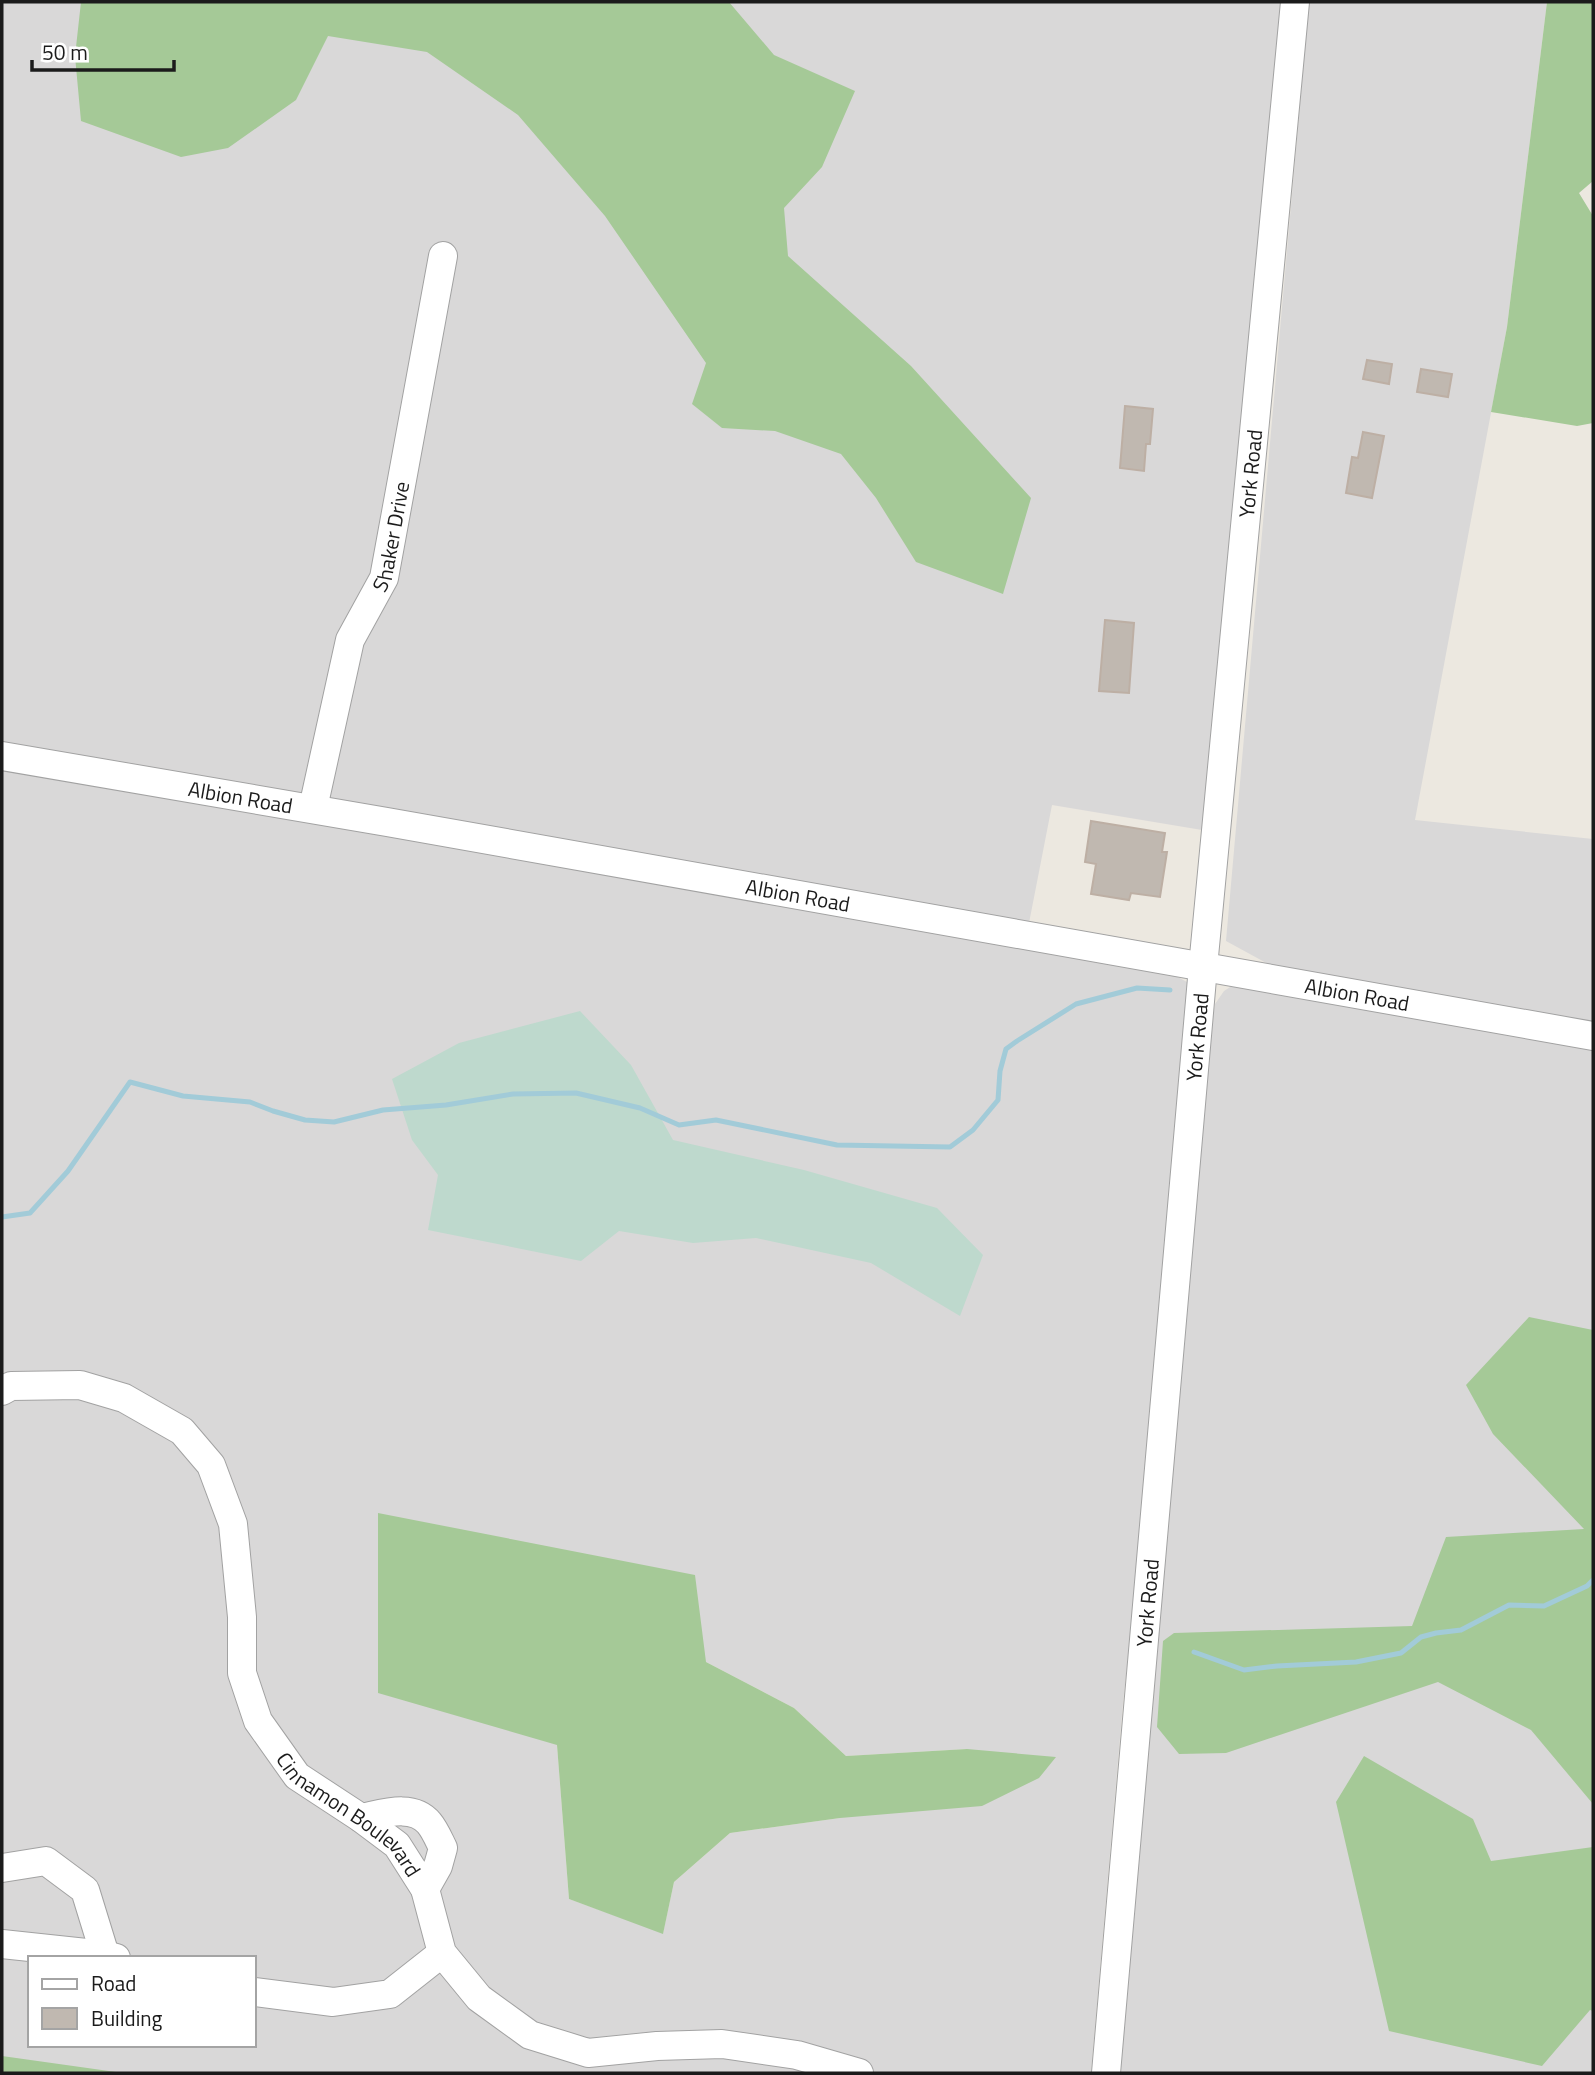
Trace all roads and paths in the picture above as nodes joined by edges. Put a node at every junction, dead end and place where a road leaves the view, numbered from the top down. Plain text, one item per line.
1 (1296, 2) edge
2 (443, 256) dead end
3 (2, 755) edge
4 (313, 808) junction
5 (1203, 967) junction
6 (1593, 1036) edge
7 (5, 1382) edge
8 (361, 1818) junction
9 (2, 1868) edge
10 (425, 1889) junction
11 (2, 1944) edge
12 (442, 1953) junction
13 (110, 1956) edge
14 (256, 1992) edge
15 (859, 2073) edge
16 (1106, 2073) edge

1 - 5 street, York Road
2 - 4 street, Shaker Drive
3 - 4 street, Albion Road
4 - 5 street, Albion Road
5 - 6 street, Albion Road
5 - 16 street, York Road
7 - 8 street, Cinnamon Boulevard
8 - 10 street, Cinnamon Boulevard
8 - 10 street
9 - 13 street
10 - 12 street, Cinnamon Boulevard
11 - 13 street
12 - 14 street
12 - 15 street, Cinnamon Boulevard

